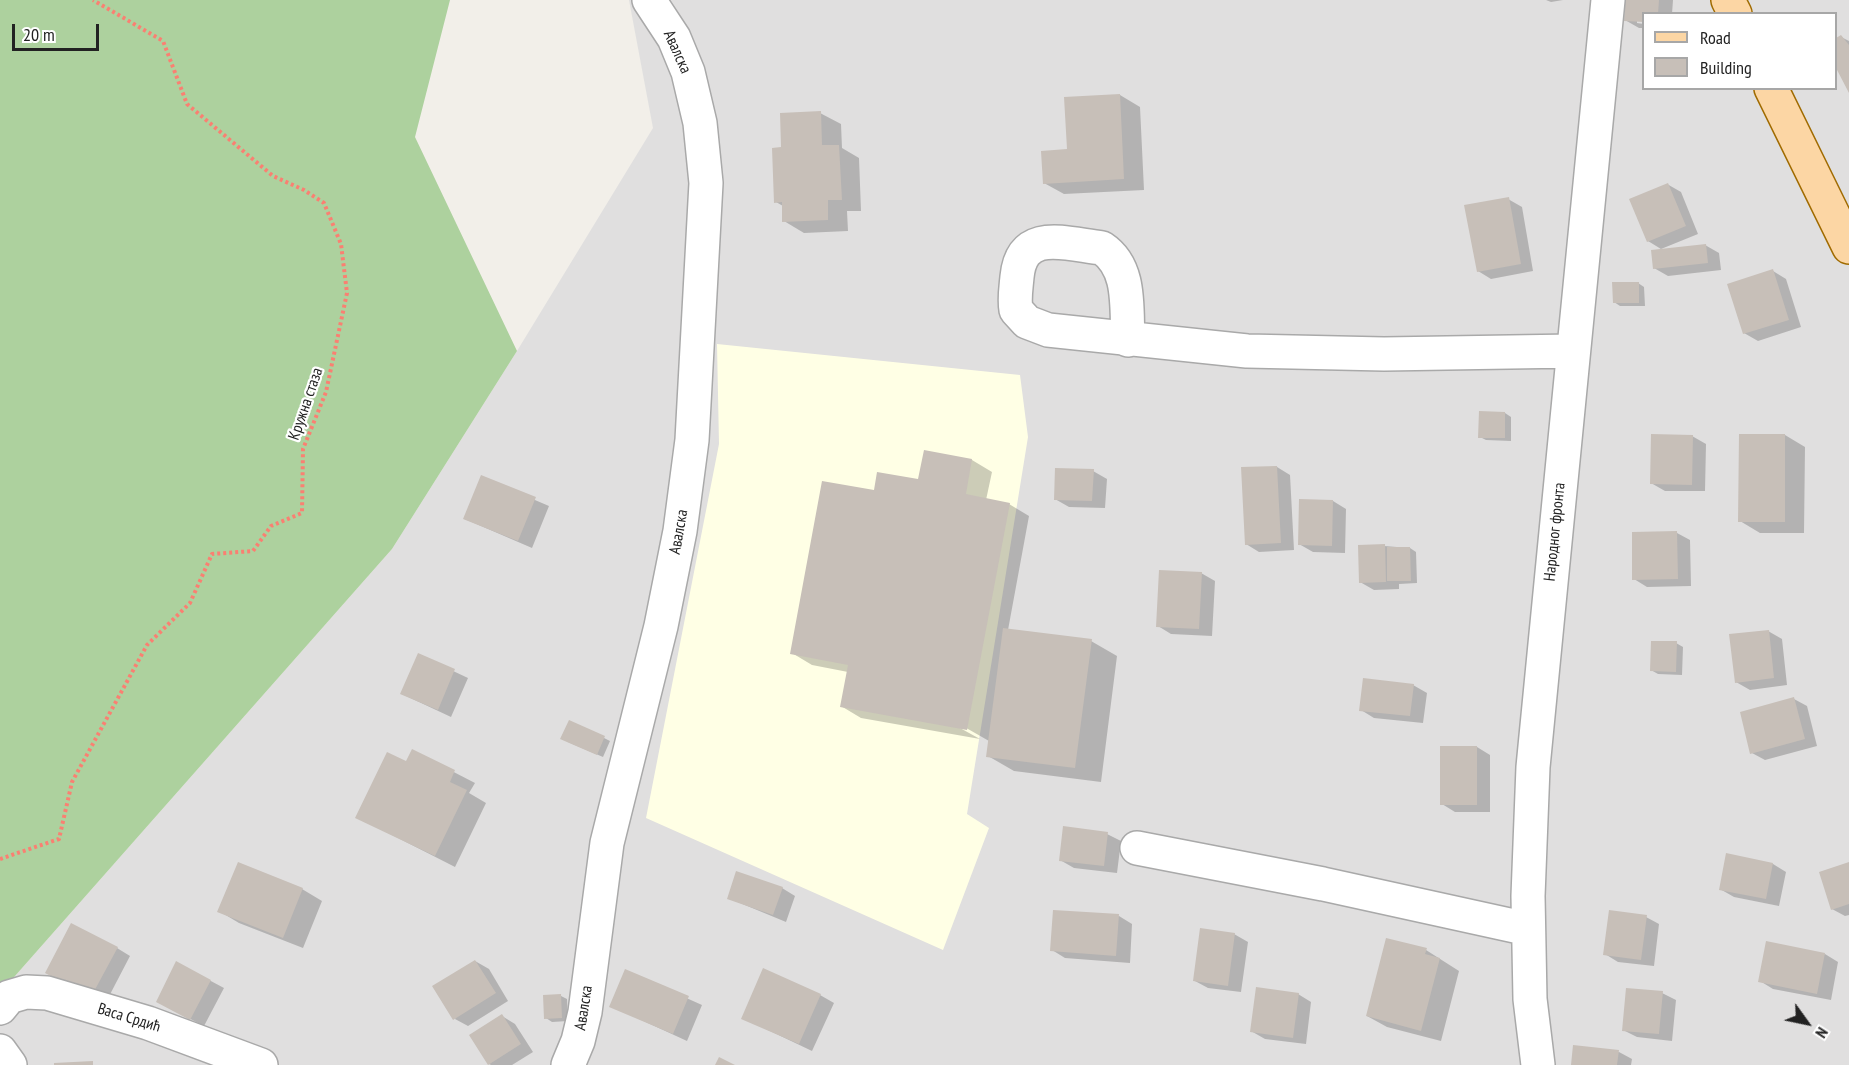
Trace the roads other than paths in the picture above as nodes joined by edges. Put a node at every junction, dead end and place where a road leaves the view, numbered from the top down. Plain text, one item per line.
1 (649, 0) edge
2 (1608, 0) edge
3 (1772, 90) edge
4 (1849, 247) edge
5 (1128, 340) dead end
6 (1573, 351) junction
7 (1137, 848) dead end
8 (1528, 928) junction
9 (0, 1008) edge
10 (0, 1051) edge
11 (10, 1065) edge
12 (261, 1065) edge
13 (568, 1065) edge
14 (1538, 1065) edge

1 - 13 street, Авалска
2 - 6 street, Народног фронта
3 - 4 main road
5 - 6 street
6 - 8 street, Народног фронта
7 - 8 street
8 - 14 street, Народног фронта
9 - 12 street, Васа Срдић
10 - 11 street

